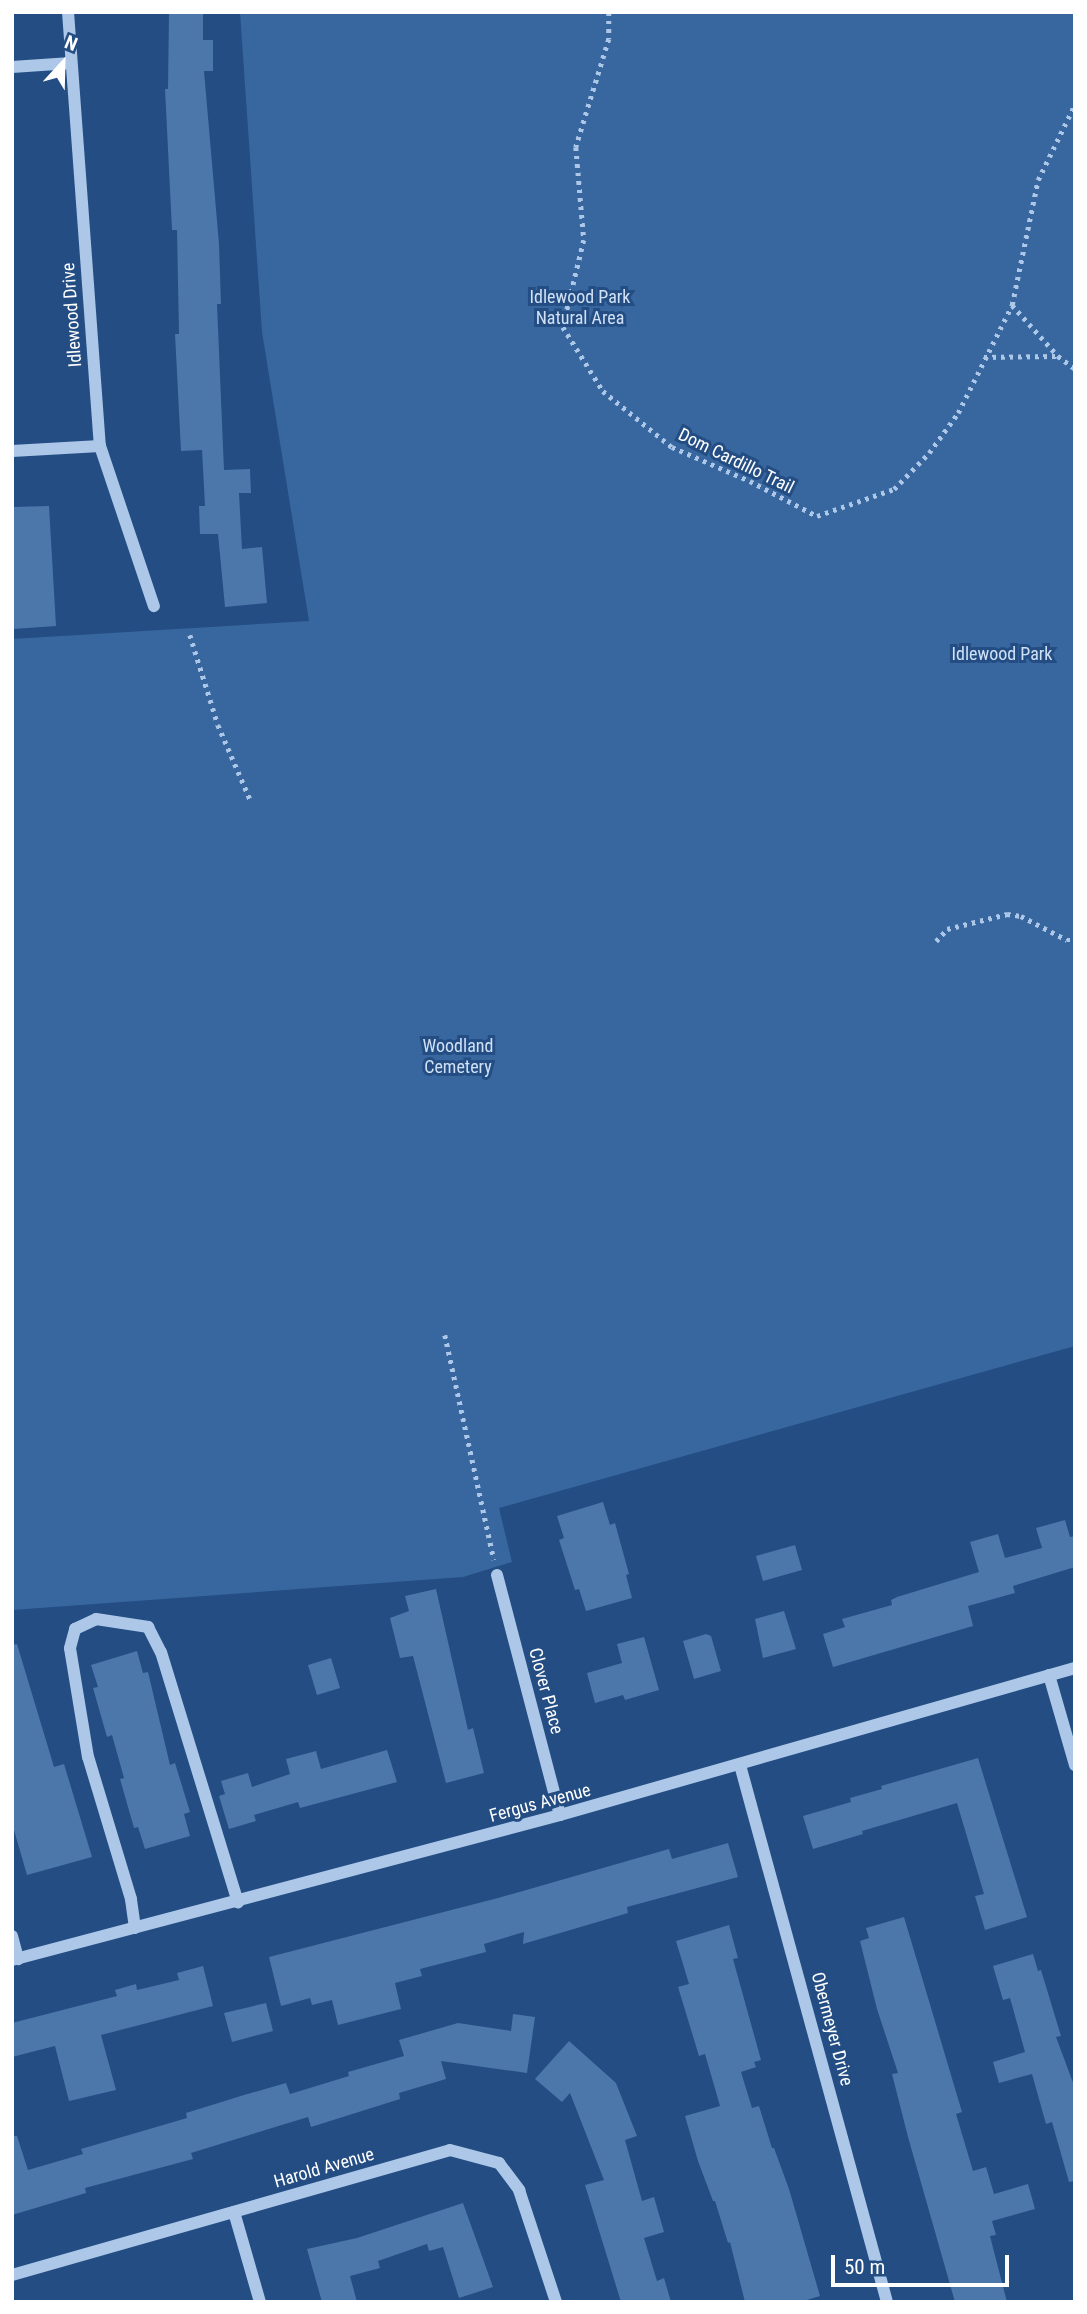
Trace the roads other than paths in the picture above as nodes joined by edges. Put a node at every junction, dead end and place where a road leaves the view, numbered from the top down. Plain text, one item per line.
1 (68, 12) edge
2 (71, 63) junction
3 (12, 67) edge
4 (100, 446) junction
5 (12, 452) edge
6 (154, 606) dead end
7 (497, 1574) road end
8 (1075, 1668) edge
9 (1049, 1675) junction
10 (740, 1765) junction
11 (1075, 1765) edge
12 (560, 1815) junction
13 (238, 1902) junction
14 (135, 1928) junction
15 (12, 1936) edge
16 (15, 1959) edge
17 (234, 2212) junction
18 (12, 2274) edge
19 (260, 2302) edge
20 (556, 2302) edge
21 (887, 2302) edge

1 - 2 street, Idlewood Drive
2 - 3 street
2 - 4 street, Idlewood Drive
4 - 5 street
4 - 6 street, Idlewood Drive
7 - 12 street, Clover Place
8 - 9 street, Fergus Avenue
9 - 10 street, Fergus Avenue
9 - 11 street
10 - 12 street, Fergus Avenue
10 - 21 street, Obermeyer Drive
12 - 13 street, Fergus Avenue
13 - 14 street, Fergus Avenue
13 - 14 street
14 - 16 street, Fergus Avenue
15 - 16 street
17 - 18 street, Harold Avenue
17 - 19 street
17 - 20 street, Harold Avenue

